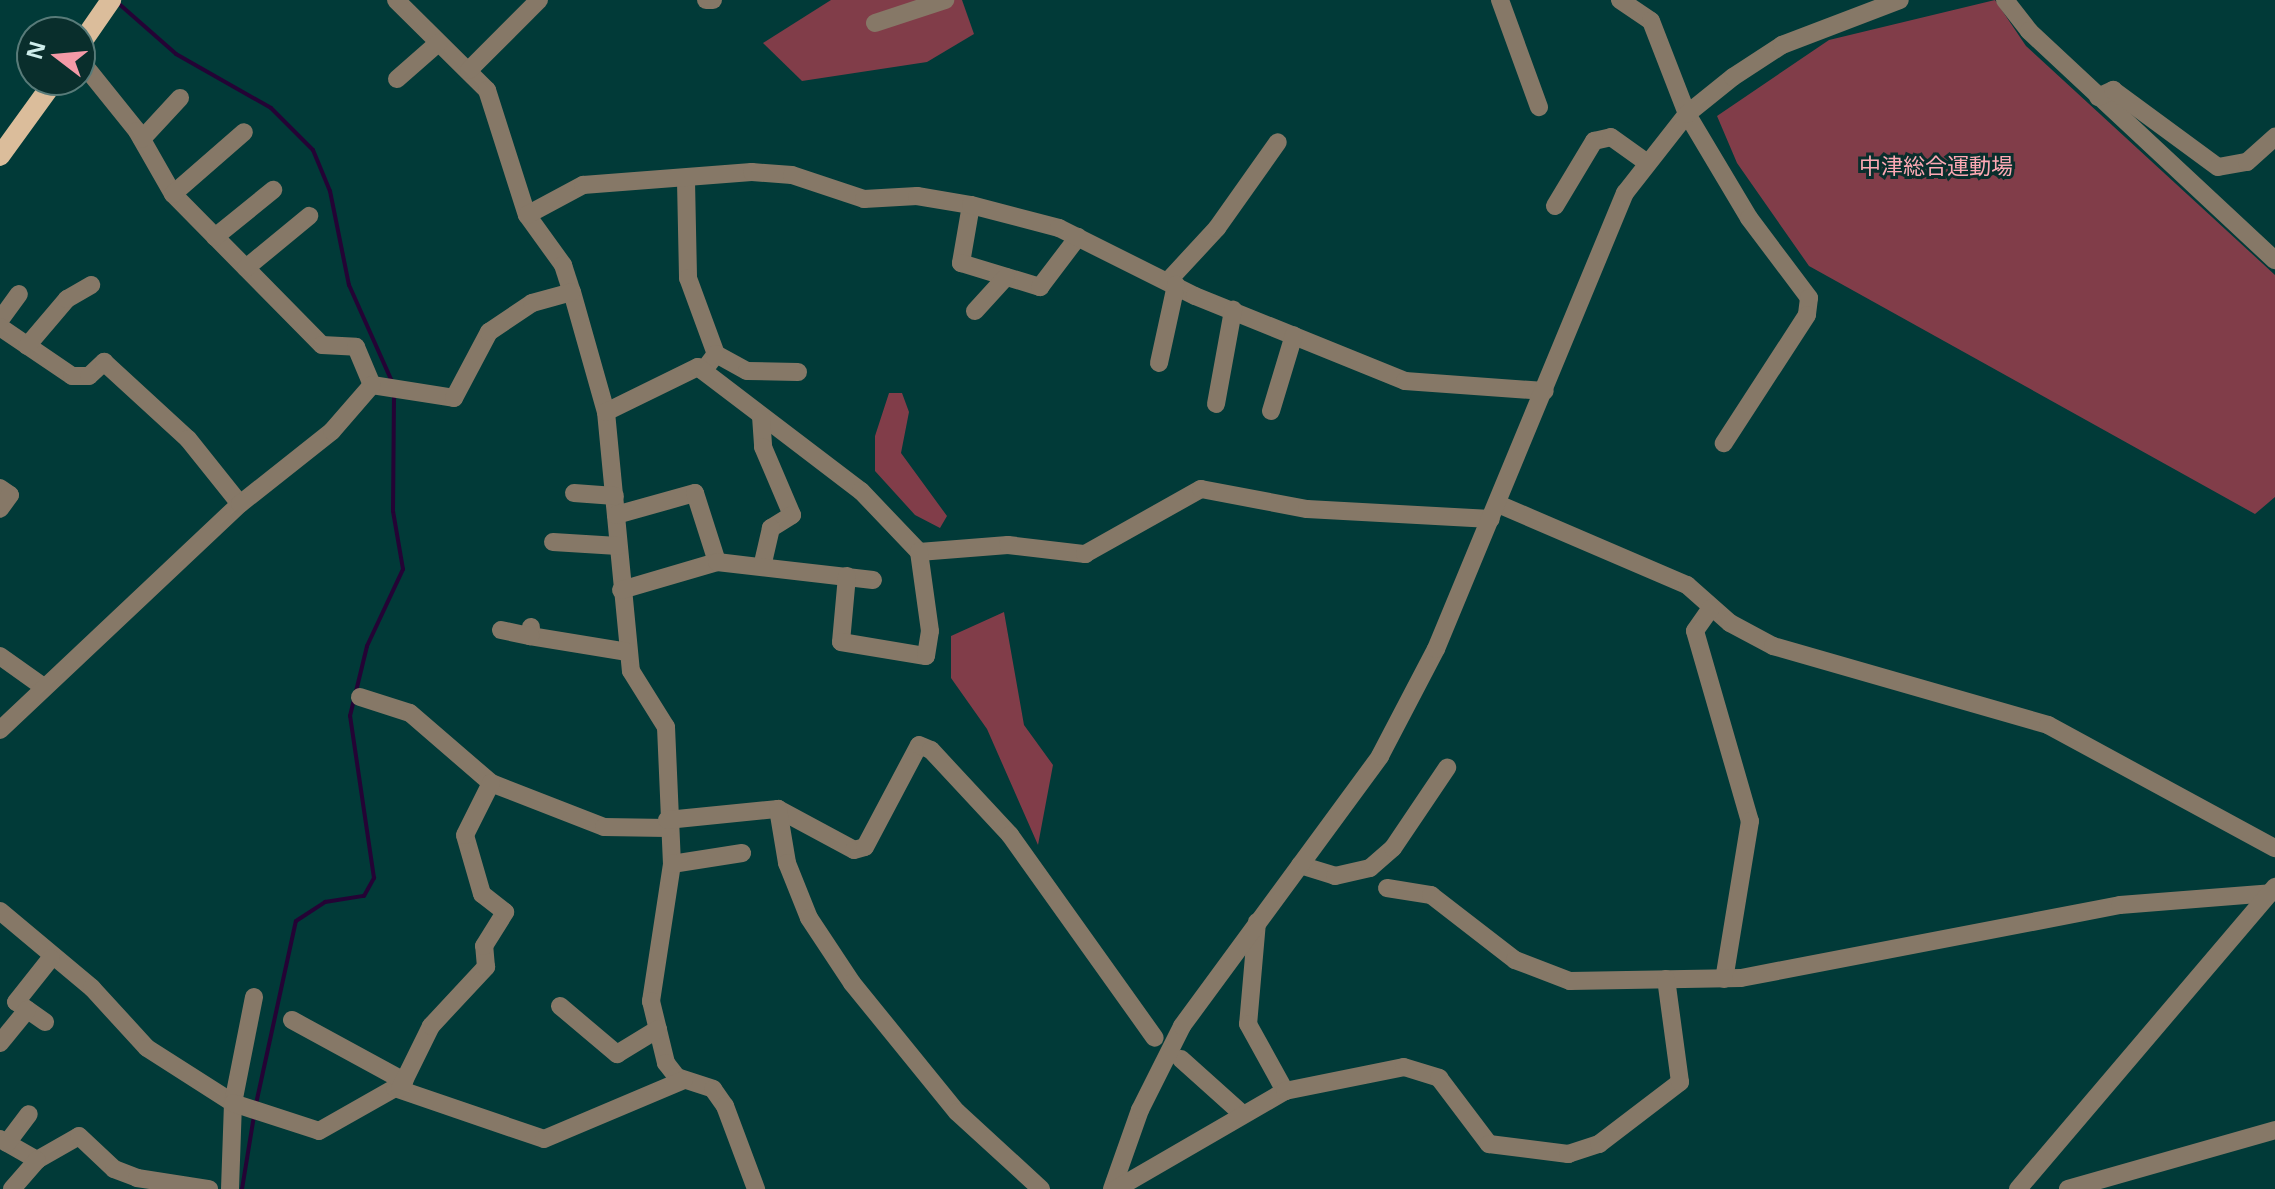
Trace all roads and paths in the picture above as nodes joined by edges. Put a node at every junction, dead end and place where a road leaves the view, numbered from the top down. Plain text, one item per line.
1 (396, 0) edge
2 (539, 0) edge
3 (706, 0) edge
4 (713, 0) edge
5 (945, 0) edge
6 (1500, 0) edge
7 (1620, 0) edge
8 (1900, 0) edge
9 (2005, 0) edge
10 (108, 1) edge
11 (1643, 8) edge
12 (96, 20) edge
13 (875, 23) dead end
14 (438, 43) junction
15 (469, 70) junction
16 (397, 79) dead end
17 (96, 80) edge
18 (43, 96) edge
19 (2098, 97) junction
20 (180, 98) dead end
21 (1539, 107) dead end
22 (1687, 114) junction
23 (244, 132) dead end
24 (2275, 137) edge
25 (142, 139) junction
26 (1278, 142) dead end
27 (0, 156) edge
28 (1646, 162) junction
29 (686, 181) junction
30 (273, 190) dead end
31 (173, 194) junction
32 (971, 205) junction
33 (1555, 206) dead end
34 (527, 215) junction
35 (309, 216) dead end
36 (215, 237) junction
37 (1078, 237) junction
38 (2275, 260) edge
39 (246, 268) junction
40 (1006, 277) junction
41 (1172, 283) junction
42 (91, 285) dead end
43 (572, 292) junction
44 (19, 294) dead end
45 (1233, 310) junction
46 (975, 311) dead end
47 (0, 320) edge
48 (0, 327) edge
49 (1294, 335) junction
50 (27, 346) junction
51 (716, 354) junction
52 (1159, 363) dead end
53 (703, 371) junction
54 (798, 372) dead end
55 (372, 385) junction
56 (1545, 391) junction
57 (1216, 404) dead end
58 (1271, 411) dead end
59 (606, 412) junction
60 (761, 416) junction
61 (1724, 443) dead end
62 (0, 488) edge
63 (574, 493) dead end
64 (240, 504) junction
65 (615, 506) junction
66 (0, 509) edge
67 (1494, 511) junction
68 (553, 542) dead end
69 (618, 546) junction
70 (919, 552) junction
71 (717, 562) junction
72 (763, 564) junction
73 (847, 576) junction
74 (873, 580) dead end
75 (621, 590) junction
76 (1711, 608) junction
77 (501, 630) dead end
78 (628, 652) junction
79 (0, 656) edge
80 (42, 686) junction
81 (360, 697) dead end
82 (0, 730) edge
83 (1447, 768) dead end
84 (491, 783) junction
85 (778, 809) junction
86 (667, 824) junction
87 (2275, 848) edge
88 (742, 853) dead end
89 (672, 864) junction
90 (1300, 865) junction
91 (1387, 888) dead end
92 (2273, 890) edge
93 (0, 911) edge
94 (1257, 922) junction
95 (51, 958) junction
96 (1666, 979) junction
97 (1724, 979) junction
98 (254, 997) dead end
99 (560, 1006) dead end
100 (27, 1010) junction
101 (292, 1020) dead end
102 (45, 1022) dead end
103 (658, 1029) junction
104 (1155, 1038) dead end
105 (0, 1043) edge
106 (1181, 1059) dead end
107 (684, 1080) junction
108 (402, 1085) junction
109 (1285, 1091) junction
110 (233, 1103) junction
111 (1240, 1112) junction
112 (29, 1114) dead end
113 (2275, 1130) edge
114 (3, 1141) edge
115 (37, 1160) junction
116 (10, 1188) edge
117 (209, 1189) edge
118 (230, 1189) edge
119 (756, 1189) edge
120 (1041, 1189) edge
121 (1114, 1189) edge
122 (2018, 1189) edge
123 (2068, 1189) edge

1 - 14 street
2 - 15 street
3 - 4 street
5 - 13 street
6 - 21 street
7 - 11 street
8 - 22 street
9 - 19 street
10 - 12 main road
11 - 22 street
14 - 15 street
14 - 16 street
15 - 34 street
17 - 25 street
18 - 27 main road
19 - 24 street
19 - 38 street
20 - 25 street
22 - 28 street
22 - 61 street
23 - 31 street
25 - 31 street
26 - 41 street
28 - 33 street
28 - 56 street
29 - 32 street
29 - 34 street
29 - 51 street
30 - 36 street
31 - 36 street
32 - 37 street
32 - 40 street
34 - 43 street
35 - 39 street
36 - 39 street
37 - 40 street
37 - 41 street
39 - 55 street
40 - 46 street
41 - 45 street
41 - 52 street
42 - 50 street
43 - 55 street
43 - 59 street
44 - 47 street
45 - 49 street
45 - 57 street
48 - 50 street
49 - 56 street
49 - 58 street
50 - 64 street
51 - 53 street
51 - 54 street
53 - 59 street
53 - 60 street
55 - 64 street
56 - 67 street
59 - 65 street
60 - 70 street
60 - 72 street
62 - 66 street
63 - 65 street
64 - 80 street
65 - 69 street
65 - 71 street
67 - 70 street
67 - 76 street
67 - 90 street
68 - 69 street
69 - 75 street
70 - 73 street
71 - 72 street
71 - 75 street
72 - 73 street
73 - 74 street
75 - 78 street
76 - 87 street
76 - 97 street
77 - 78 street
78 - 86 street
79 - 80 street
80 - 82 street
81 - 84 street
83 - 90 street
84 - 86 street
84 - 108 street
85 - 86 street
85 - 104 street
85 - 120 street
86 - 89 street
88 - 89 street
89 - 103 street
90 - 94 street
91 - 96 street
92 - 97 street
92 - 122 street
93 - 95 street
94 - 109 street
94 - 121 street
95 - 100 street
95 - 110 street
96 - 97 street
96 - 109 street
98 - 110 street
99 - 103 street
100 - 102 street
100 - 105 street
101 - 108 street
103 - 107 street
106 - 111 street
107 - 108 street
107 - 119 street
108 - 110 street
109 - 111 street
110 - 118 street
111 - 121 street
112 - 114 street
113 - 123 street
114 - 115 street
115 - 116 street
115 - 117 street

